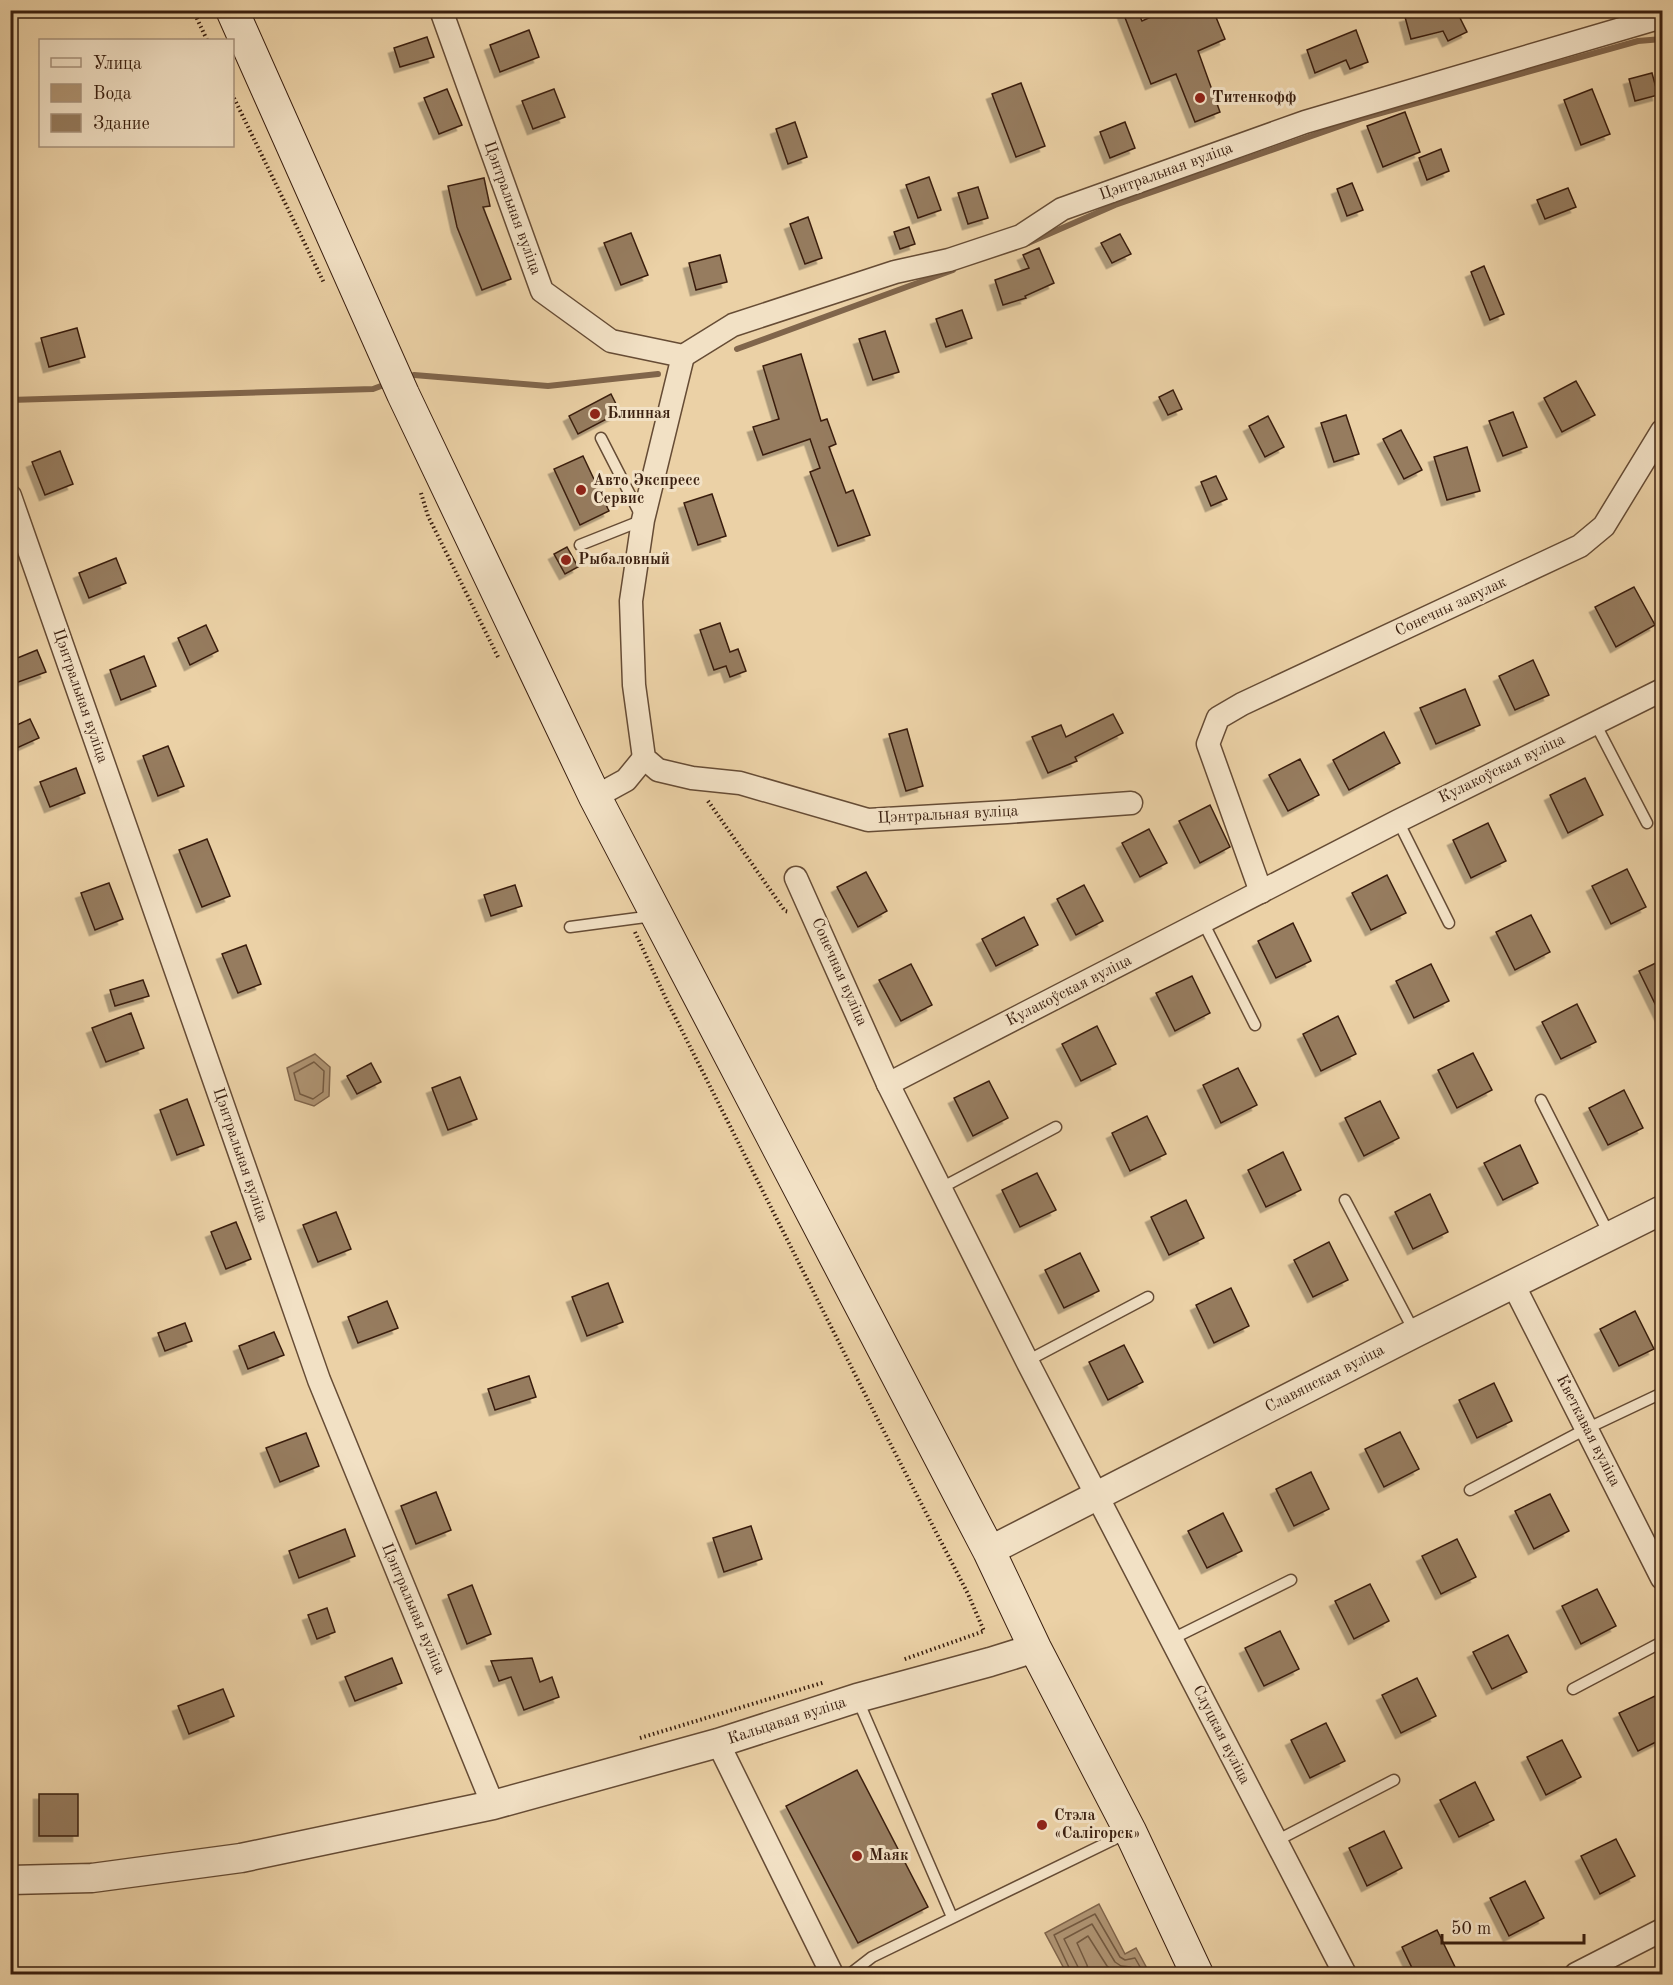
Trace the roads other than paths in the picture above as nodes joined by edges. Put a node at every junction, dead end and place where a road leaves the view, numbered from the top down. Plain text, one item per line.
1 (232, 10) edge
2 (441, 10) edge
3 (1662, 16) edge
4 (683, 356) junction
5 (1662, 431) edge
6 (601, 438) dead end
7 (10, 496) edge
8 (643, 520) junction
9 (580, 545) dead end
10 (1662, 690) edge
11 (1595, 723) junction
12 (644, 758) junction
13 (595, 798) junction
14 (1131, 802) dead end
15 (1398, 821) junction
16 (1647, 823) dead end
17 (796, 878) dead end
18 (1258, 884) junction
19 (642, 918) junction
20 (1203, 922) junction
21 (1449, 923) dead end
22 (570, 927) dead end
23 (1255, 1025) dead end
24 (884, 1076) junction
25 (1541, 1100) dead end
26 (1056, 1127) dead end
27 (941, 1188) junction
28 (1345, 1200) dead end
29 (1662, 1210) edge
30 (1610, 1237) junction
31 (1513, 1284) junction
32 (1148, 1297) dead end
33 (1415, 1333) junction
34 (1027, 1361) junction
35 (1662, 1393) edge
36 (1586, 1429) junction
37 (1470, 1490) dead end
38 (1097, 1496) junction
39 (989, 1551) junction
40 (1662, 1578) edge
41 (1291, 1580) dead end
42 (1172, 1640) junction
43 (1662, 1642) edge
44 (1035, 1648) junction
45 (1573, 1689) dead end
46 (857, 1698) junction
47 (718, 1743) junction
48 (1394, 1780) dead end
49 (493, 1805) junction
50 (1131, 1831) junction
51 (1276, 1840) junction
52 (10, 1880) edge
53 (952, 1917) junction
54 (1662, 1930) edge
55 (832, 1974) edge
56 (850, 1974) edge
57 (1197, 1974) edge
58 (1345, 1974) edge
59 (1576, 1974) edge

1 - 13 main road
2 - 4 street, Цэнтральная вуліца
3 - 4 street, Цэнтральная вуліца
4 - 8 street
5 - 18 street, Сонечны завулак
6 - 8 lane
7 - 49 street, Цэнтральная вуліца
8 - 9 lane
8 - 12 street
10 - 11 street, Кулакоўская вуліца
11 - 15 street, Кулакоўская вуліца
11 - 16 lane
12 - 13 street
12 - 14 street, Цэнтральная вуліца
13 - 19 main road
15 - 18 street, Кулакоўская вуліца
15 - 21 lane
17 - 24 street, Сонечная вуліца
18 - 20 street, Кулакоўская вуліца
19 - 22 lane
19 - 39 main road
20 - 23 lane
20 - 24 street, Кулакоўская вуліца
24 - 27 street
25 - 30 lane
26 - 27 lane
27 - 34 street
28 - 33 lane
29 - 30 street, Славянская вуліца
30 - 31 street, Славянская вуліца
31 - 33 street, Славянская вуліца
31 - 36 street, Кветкавая вуліца
32 - 34 lane
33 - 38 street, Славянская вуліца
34 - 38 street
35 - 36 lane
36 - 37 lane
36 - 40 street, Кветкавая вуліца
38 - 39 street, Славянская вуліца
38 - 42 street, Слуцкая вуліца
39 - 44 main road
41 - 42 lane
42 - 51 street, Слуцкая вуліца
43 - 45 lane
44 - 46 street, Кальцавая вуліца
44 - 50 main road
46 - 47 street, Кальцавая вуліца
46 - 53 lane
47 - 49 street
47 - 55 street, Кальцавая вуліца
48 - 51 lane
49 - 52 street
50 - 53 lane
50 - 57 main road
51 - 58 street, Слуцкая вуліца
53 - 56 lane
54 - 59 street

